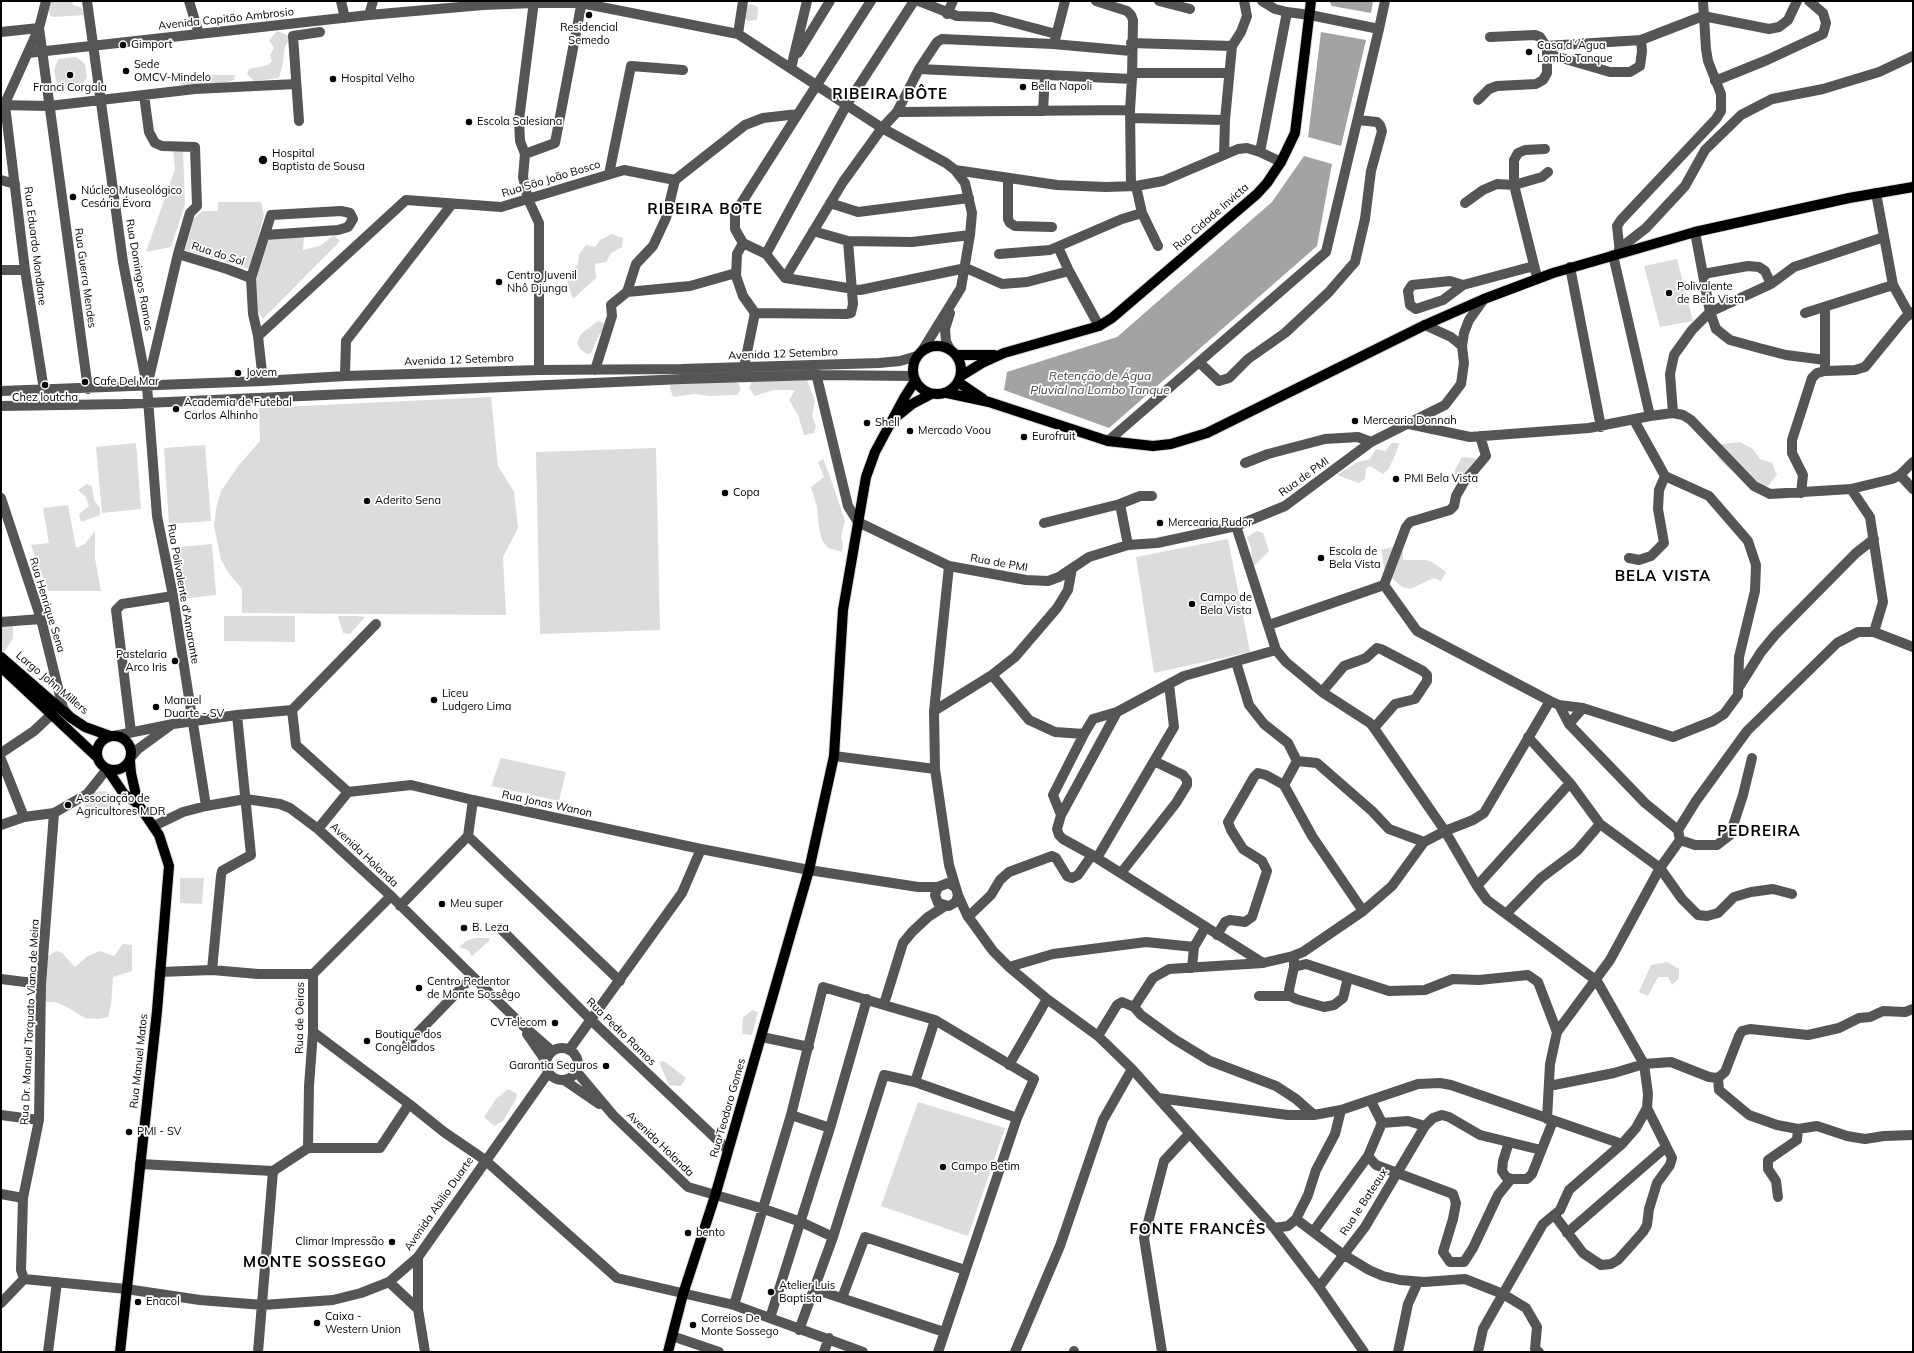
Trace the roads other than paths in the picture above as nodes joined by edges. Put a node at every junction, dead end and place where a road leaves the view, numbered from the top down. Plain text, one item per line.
1 (46, 1) edge
2 (88, 1) edge
3 (189, 1) edge
4 (341, 1) edge
5 (373, 1) edge
6 (743, 1) edge
7 (807, 1) edge
8 (830, 1) edge
9 (871, 1) edge
10 (914, 1) edge
11 (919, 1) edge
12 (953, 1) edge
13 (1096, 1) edge
14 (1159, 1) edge
15 (1244, 1) edge
16 (1262, 1) edge
17 (1311, 1) edge
18 (1385, 1) edge
19 (1702, 1) edge
20 (1797, 1) edge
21 (1809, 1) edge
22 (534, 2) edge
23 (581, 2) edge
24 (1062, 2) edge
25 (483, 3) edge
26 (1125, 5) edge
27 (1190, 9) dead end
28 (1287, 12) junction
29 (947, 14) junction
30 (369, 15) junction
31 (1310, 15) junction
32 (1702, 16) junction
33 (345, 18) junction
34 (39, 28) junction
35 (1379, 30) junction
36 (1, 32) edge
37 (320, 32) dead end
38 (199, 34) junction
39 (738, 34) junction
40 (1490, 37) dead end
41 (1055, 39) junction
42 (1641, 40) junction
43 (94, 46) junction
44 (1232, 46) junction
45 (1131, 47) junction
46 (1547, 50) junction
47 (44, 52) junction
48 (28, 53) junction
49 (1913, 56) edge
50 (793, 64) junction
51 (919, 69) junction
52 (683, 70) dead end
53 (1228, 73) junction
54 (1045, 75) junction
55 (1132, 76) junction
56 (1715, 81) junction
57 (296, 84) junction
58 (816, 86) junction
59 (144, 95) junction
60 (102, 100) junction
61 (1478, 100) dead end
62 (847, 104) junction
63 (50, 106) junction
64 (2, 107) edge
65 (1043, 111) junction
66 (896, 112) junction
67 (798, 114) junction
68 (1130, 114) junction
69 (1225, 120) junction
70 (1358, 120) junction
71 (299, 121) dead end
72 (882, 128) junction
73 (1545, 149) dead end
74 (1260, 152) junction
75 (526, 154) junction
76 (1224, 155) junction
77 (1281, 162) junction
78 (955, 170) junction
79 (1548, 172) dead end
80 (609, 174) junction
81 (1008, 178) junction
82 (1, 180) edge
83 (675, 180) junction
84 (15, 184) junction
85 (1514, 185) junction
86 (1134, 186) junction
87 (1913, 187) edge
88 (1876, 193) junction
89 (969, 198) junction
90 (528, 199) junction
91 (830, 203) junction
92 (1465, 203) dead end
93 (452, 204) junction
94 (1142, 213) junction
95 (1052, 227) dead end
96 (814, 231) junction
97 (1695, 232) junction
98 (265, 235) junction
99 (970, 235) junction
100 (1884, 237) junction
101 (848, 242) junction
102 (743, 243) junction
103 (1158, 246) dead end
104 (1058, 247) junction
105 (1617, 252) junction
106 (178, 254) junction
107 (766, 254) junction
108 (999, 254) dead end
109 (1534, 266) junction
110 (1570, 266) junction
111 (966, 268) junction
112 (1, 270) edge
113 (25, 270) junction
114 (1069, 271) junction
115 (736, 274) junction
116 (1702, 274) junction
117 (251, 278) junction
118 (785, 278) junction
119 (1537, 278) junction
120 (1771, 284) junction
121 (1463, 285) junction
122 (1893, 285) junction
123 (851, 288) junction
124 (627, 292) junction
125 (1484, 299) junction
126 (952, 303) junction
127 (1825, 307) junction
128 (755, 312) junction
129 (1710, 312) junction
130 (1805, 313) dead end
131 (1911, 313) edge
132 (1426, 325) junction
133 (1099, 326) junction
134 (258, 336) junction
135 (1462, 346) junction
136 (953, 352) junction
137 (919, 354) junction
138 (1004, 354) junction
139 (1825, 360) junction
140 (1199, 362) junction
141 (814, 365) junction
142 (743, 367) junction
143 (539, 370) junction
144 (595, 370) junction
145 (1825, 371) junction
146 (817, 375) junction
147 (345, 376) junction
148 (744, 378) junction
149 (914, 378) junction
150 (959, 379) junction
151 (263, 381) junction
152 (147, 386) junction
153 (88, 389) junction
154 (44, 390) junction
155 (1, 391) edge
156 (947, 392) junction
157 (931, 394) junction
158 (989, 402) junction
159 (147, 403) junction
160 (1, 406) edge
161 (1673, 413) junction
162 (1650, 416) junction
163 (895, 418) junction
164 (1634, 420) junction
165 (1409, 424) junction
166 (1601, 426) junction
167 (1480, 436) junction
168 (1108, 442) junction
169 (1371, 442) junction
170 (1913, 462) edge
171 (1245, 463) dead end
172 (1900, 475) junction
173 (1665, 476) junction
174 (1851, 489) junction
175 (1913, 489) edge
176 (1801, 493) junction
177 (1152, 496) dead end
178 (1, 498) edge
179 (1120, 504) junction
180 (858, 522) junction
181 (1044, 522) dead end
182 (1236, 526) junction
183 (1874, 539) junction
184 (1128, 545) junction
185 (1629, 558) dead end
186 (949, 566) junction
187 (1072, 568) junction
188 (1384, 585) junction
189 (173, 596) junction
190 (41, 618) junction
191 (1, 622) edge
192 (376, 624) dead end
193 (1269, 625) junction
194 (1874, 632) junction
195 (1913, 648) edge
196 (1276, 650) junction
197 (1, 657) edge
198 (1236, 662) junction
199 (1, 667) edge
200 (992, 675) junction
201 (1169, 684) junction
202 (1738, 689) junction
203 (1322, 692) junction
204 (1554, 703) junction
205 (1583, 708) junction
206 (292, 710) junction
207 (934, 711) junction
208 (1117, 712) junction
209 (52, 714) junction
210 (236, 715) junction
211 (70, 717) junction
212 (192, 721) junction
213 (172, 724) junction
214 (1569, 724) junction
215 (1374, 728) junction
216 (131, 732) junction
217 (1084, 734) junction
218 (112, 736) junction
219 (1528, 738) junction
220 (1, 753) edge
221 (96, 756) junction
222 (834, 756) junction
223 (1752, 758) dead end
224 (1, 759) edge
225 (130, 759) junction
226 (1154, 761) junction
227 (1297, 761) junction
228 (107, 769) junction
229 (935, 769) junction
230 (1570, 783) junction
231 (1284, 785) junction
232 (348, 792) junction
233 (246, 799) junction
234 (473, 800) junction
235 (138, 804) junction
236 (206, 806) junction
237 (54, 813) junction
238 (1061, 815) junction
239 (24, 817) junction
240 (1600, 824) junction
241 (1, 825) edge
242 (154, 826) junction
243 (318, 829) junction
244 (1445, 831) junction
245 (1679, 835) junction
246 (468, 836) junction
247 (1424, 842) junction
248 (701, 849) junction
249 (1094, 856) junction
250 (949, 864) junction
251 (1660, 868) junction
252 (809, 870) junction
253 (1121, 873) junction
254 (1476, 886) junction
255 (956, 891) junction
256 (937, 892) junction
257 (1792, 894) dead end
258 (390, 896) junction
259 (400, 906) junction
260 (947, 906) junction
261 (1363, 911) junction
262 (1506, 914) junction
263 (967, 916) junction
264 (928, 917) junction
265 (500, 928) dead end
266 (1205, 928) junction
267 (1217, 935) junction
268 (1194, 947) junction
269 (1293, 956) junction
270 (1263, 963) junction
271 (1294, 967) junction
272 (1009, 968) junction
273 (1192, 968) junction
274 (212, 970) junction
275 (160, 972) junction
276 (313, 974) junction
277 (472, 977) junction
278 (1348, 978) junction
279 (1, 979) edge
280 (620, 980) junction
281 (1597, 981) junction
282 (42, 984) junction
283 (1259, 996) dead end
284 (1290, 996) junction
285 (867, 999) junction
286 (1047, 999) junction
287 (884, 1004) junction
288 (1134, 1007) junction
289 (1913, 1009) edge
290 (591, 1020) junction
291 (935, 1020) junction
292 (520, 1023) junction
293 (313, 1032) junction
294 (1557, 1032) junction
295 (1098, 1036) junction
296 (762, 1037) junction
297 (407, 1044) dead end
298 (809, 1047) junction
299 (569, 1050) junction
300 (552, 1051) junction
301 (546, 1060) junction
302 (1009, 1064) junction
303 (1644, 1064) junction
304 (1132, 1069) junction
305 (576, 1071) junction
306 (548, 1073) junction
307 (1718, 1078) junction
308 (564, 1080) junction
309 (915, 1082) junction
310 (1549, 1086) junction
311 (1158, 1098) junction
312 (1371, 1101) junction
313 (409, 1104) junction
314 (1647, 1108) junction
315 (1341, 1110) junction
316 (613, 1115) junction
317 (791, 1115) junction
318 (1314, 1115) junction
319 (1, 1116) edge
320 (1017, 1118) junction
321 (39, 1120) junction
322 (1550, 1120) junction
323 (1382, 1122) junction
324 (1425, 1126) junction
325 (830, 1128) junction
326 (1798, 1129) junction
327 (1189, 1134) junction
328 (1913, 1135) edge
329 (1509, 1142) junction
330 (1622, 1144) junction
331 (1666, 1147) junction
332 (308, 1148) junction
333 (728, 1150) junction
334 (1541, 1150) junction
335 (1368, 1156) junction
336 (485, 1160) junction
337 (140, 1164) junction
338 (273, 1171) junction
339 (1398, 1173) junction
340 (1511, 1179) junction
341 (1, 1194) edge
342 (715, 1196) junction
343 (1778, 1197) dead end
344 (23, 1198) junction
345 (764, 1209) junction
346 (1554, 1216) junction
347 (1296, 1219) junction
348 (801, 1222) junction
349 (1274, 1228) junction
350 (1313, 1232) junction
351 (1567, 1233) junction
352 (833, 1237) junction
353 (1344, 1255) junction
354 (418, 1257) junction
355 (1450, 1262) junction
356 (965, 1270) junction
357 (24, 1279) junction
358 (1446, 1280) junction
359 (57, 1282) junction
360 (389, 1282) junction
361 (1418, 1282) junction
362 (1319, 1288) junction
363 (814, 1289) junction
364 (126, 1290) junction
365 (683, 1294) junction
366 (1504, 1294) junction
367 (842, 1298) junction
368 (1, 1303) edge
369 (263, 1305) junction
370 (734, 1305) junction
371 (418, 1309) junction
372 (770, 1318) junction
373 (800, 1330) junction
374 (944, 1332) junction
375 (672, 1336) junction
376 (829, 1338) junction
377 (48, 1352) edge
378 (120, 1352) edge
379 (258, 1352) edge
380 (425, 1352) edge
381 (668, 1352) edge
382 (719, 1352) edge
383 (824, 1352) edge
384 (863, 1352) edge
385 (938, 1352) edge
386 (1015, 1352) edge
387 (1162, 1352) edge
388 (1364, 1352) edge
389 (1398, 1352) edge
390 (1478, 1352) edge
391 (1539, 1352) edge

1 - 34 street
2 - 43 street, Rua Domingos Ramos
3 - 38 street
4 - 33 street
5 - 30 street
6 - 39 street
7 - 50 street
8 - 50 street
9 - 58 street
10 - 62 street
11 - 29 street
12 - 29 street
13 - 26 street
14 - 27 street
15 - 44 street
16 - 28 street
17 - 31 main road, Rua Cidade Invicta
18 - 35 street
19 - 32 street
20 - 32 street
21 - 56 street
22 - 23 street, Avenida Capitão Ambrosio
22 - 25 street, Avenida Capitão Ambrosio
22 - 75 street
23 - 39 street, Avenida Capitão Ambrosio
23 - 75 street
24 - 41 street
25 - 30 street, Avenida Capitão Ambrosio
26 - 45 street
28 - 31 street
28 - 74 street
29 - 41 street
30 - 33 street, Avenida Capitão Ambrosio
31 - 35 street
31 - 77 main road, Rua Cidade Invicta
32 - 42 street
32 - 56 street
33 - 38 street, Avenida Capitão Ambrosio
34 - 36 street
34 - 47 street, Rua Guerra Mendes
34 - 48 street
35 - 70 street
37 - 57 street
38 - 43 street, Avenida Capitão Ambrosio
39 - 50 street, Avenida Capitão Ambrosio
40 - 46 street
41 - 45 street
41 - 51 street
42 - 46 street
42 - 46 street
43 - 47 street, Avenida Capitão Ambrosio
43 - 60 street, Rua Domingos Ramos
44 - 45 street
44 - 53 street
45 - 55 street
46 - 61 street
47 - 48 street, Avenida Capitão Ambrosio
47 - 63 street, Rua Guerra Mendes
48 - 64 street
49 - 105 street
50 - 58 street, Avenida Capitão Ambrosio
51 - 54 street
51 - 66 street
52 - 80 street
53 - 55 street
53 - 69 street
54 - 55 street
54 - 65 street
55 - 68 street
56 - 105 street
57 - 59 street
57 - 71 street
58 - 62 street, Avenida Capitão Ambrosio
58 - 67 street
59 - 60 street
59 - 106 street, Rua do Sol
60 - 63 street
60 - 152 street, Rua Domingos Ramos
62 - 72 street, Avenida Capitão Ambrosio
62 - 107 street
63 - 64 street
63 - 153 street, Rua Guerra Mendes
64 - 84 street, Rua Eduardo Mondlane
65 - 66 street
65 - 68 street
66 - 72 street
67 - 83 street
67 - 102 street
68 - 69 street
68 - 86 street
69 - 76 street
70 - 140 street
70 - 140 street
72 - 78 street, Avenida Capitão Ambrosio
72 - 91 street
73 - 85 street
74 - 76 street
74 - 77 street
75 - 90 street
76 - 86 street
77 - 133 main road, Rua Cidade Invicta
78 - 81 street
78 - 89 street
79 - 85 street
80 - 83 street, Rua São João Bosco
80 - 90 street, Rua São João Bosco
81 - 86 street
81 - 95 street
82 - 84 street
83 - 124 street
84 - 113 street, Rua Eduardo Mondlane
85 - 92 street
85 - 109 street
86 - 94 street
87 - 88 main road
88 - 97 main road
88 - 100 street
89 - 91 street
89 - 99 street
90 - 93 street, Rua São João Bosco
90 - 143 street
91 - 96 street
93 - 134 street, Rua São João Bosco
93 - 147 street
94 - 103 street
94 - 104 street
96 - 101 street
96 - 118 street
97 - 105 main road
97 - 116 street
98 - 98 street
98 - 117 street
99 - 101 street
99 - 111 street
100 - 120 street
100 - 122 street
101 - 123 street
102 - 107 street
102 - 115 street
104 - 108 street
104 - 114 street
105 - 110 main road
105 - 162 street
106 - 117 street, Rua do Sol
106 - 152 street
107 - 118 street
109 - 119 street
109 - 121 street
110 - 119 main road
110 - 166 street
111 - 114 street
111 - 123 street
111 - 126 street
112 - 113 street
113 - 154 street, Rua Eduardo Mondlane
114 - 133 street
115 - 124 street
115 - 128 street
116 - 120 street
116 - 129 street
117 - 134 street, Rua do Sol
118 - 123 street
119 - 125 main road
120 - 129 street
121 - 121 street
122 - 127 street
122 - 131 street
123 - 128 street
124 - 144 street
125 - 132 main road
125 - 135 street, Rua de PMI
126 - 136 street
126 - 137 street
127 - 130 street
127 - 139 street
128 - 142 street
129 - 139 street
129 - 161 street
131 - 145 street
132 - 135 street
132 - 168 main road
133 - 138 main road, Rua Cidade Invicta
134 - 151 street
135 - 165 street, Rua de PMI
136 - 137 main road
136 - 138 main road, Rua Cidade Invicta
136 - 150 main road
137 - 141 street, Avenida 12 Setembro
137 - 149 main road
138 - 150 main road, Rua Cidade Invicta
139 - 145 street
140 - 168 street
141 - 142 street, Avenida 12 Setembro
141 - 146 street
142 - 144 street, Avenida 12 Setembro
142 - 148 street
143 - 144 street, Avenida 12 Setembro
143 - 147 street, Avenida 12 Setembro
145 - 176 street
146 - 148 street, Avenida 12 Setembro
146 - 149 street, Avenida 12 Setembro
146 - 180 street
147 - 151 street, Avenida 12 Setembro
148 - 159 street, Avenida 12 Setembro
149 - 157 main road
149 - 163 main road
150 - 156 main road
150 - 158 main road
151 - 152 street, Avenida 12 Setembro
152 - 153 street, Avenida 12 Setembro
152 - 159 street, Rua Polivalente d'Amarante
153 - 154 street, Avenida 12 Setembro
154 - 155 street, Avenida 12 Setembro
156 - 157 main road
156 - 158 main road
157 - 163 main road
158 - 168 main road
159 - 160 street, Avenida 12 Setembro
159 - 189 street, Rua Polivalente d'Amarante
161 - 162 street
161 - 176 street
162 - 164 street
163 - 180 main road, Rua Teodoro Gomes
164 - 166 street
164 - 173 street
165 - 167 street
165 - 169 street, Rua de PMI
166 - 167 street
167 - 188 street
169 - 171 street
169 - 182 street, Rua de PMI
170 - 172 street
172 - 174 street
172 - 175 street
173 - 185 street
173 - 202 street
174 - 176 street
174 - 183 street
177 - 179 street
178 - 190 street, Rua Henrique Sena
179 - 181 street
179 - 184 street
180 - 186 street, Rua de PMI
180 - 222 main road, Rua Teodoro Gomes
182 - 184 street, Rua de PMI
182 - 193 street
183 - 194 street
183 - 202 street
184 - 187 street, Rua de PMI
186 - 187 street, Rua de PMI
186 - 207 street
187 - 200 street
188 - 193 street
188 - 204 street
189 - 212 street, Rua Polivalente d'Amarante
189 - 216 street
190 - 191 street
190 - 211 street, Rua Henrique Sena
192 - 206 street
193 - 196 street
194 - 195 street
194 - 245 street
196 - 198 street
196 - 203 street
197 - 211 main road, Largo John Millers
198 - 201 street
198 - 227 street
199 - 209 main road, Largo John Millers
200 - 207 street
200 - 217 street
201 - 208 street
201 - 226 street
202 - 205 street
203 - 215 street
203 - 215 street
204 - 205 street
204 - 214 street
204 - 219 street
205 - 214 street
206 - 210 street
206 - 232 street
207 - 229 street
208 - 217 street
208 - 238 street
209 - 220 street
209 - 221 main road, Largo John Millers
210 - 212 street
210 - 233 street
211 - 218 main road, Largo John Millers
212 - 213 street
212 - 236 street, Rua Polivalente d'Amarante
213 - 216 street
213 - 225 street
214 - 245 street
215 - 244 street
216 - 218 street
217 - 238 street
218 - 221 main road
218 - 225 main road
219 - 230 street
219 - 244 street
221 - 228 main road
222 - 229 street
222 - 252 main road, Rua Teodoro Gomes
223 - 245 street
224 - 239 street
225 - 228 main road
225 - 235 main road, Rua Manuel Matos
226 - 249 street
226 - 253 street
227 - 231 street
227 - 247 street
228 - 235 main road, Rua Manuel Matos
228 - 237 street
229 - 250 street
230 - 240 street
230 - 254 street
231 - 261 street
231 - 267 street
232 - 234 street, Rua Jonas Wanon
232 - 243 street
233 - 236 street, Avenida Holanda
233 - 243 street, Avenida Holanda
233 - 274 street
234 - 246 street
234 - 248 street, Rua Jonas Wanon
235 - 242 main road, Rua Manuel Matos
236 - 242 street, Avenida Holanda
237 - 239 street
237 - 282 street, Rua Dr. Manuel Torquato Viana de Meira
238 - 249 street
239 - 241 street
240 - 251 street
240 - 262 street
242 - 275 main road, Rua Manuel Matos
243 - 258 street, Avenida Holanda
244 - 247 street
244 - 254 street
245 - 251 street
246 - 259 street
246 - 280 street
247 - 261 street
248 - 252 street, Rua Jonas Wanon
248 - 280 street
249 - 253 street
249 - 263 street
250 - 255 street
250 - 256 street
251 - 257 street
251 - 281 street
252 - 256 street, Rua Jonas Wanon
252 - 296 main road, Rua Teodoro Gomes
253 - 266 street
254 - 262 street
255 - 256 street, Rua Jonas Wanon
255 - 260 street
255 - 263 street
256 - 260 street
256 - 264 street
258 - 259 street, Avenida Holanda
258 - 276 street, Rua de Oeiras
259 - 277 street, Avenida Holanda
260 - 263 street
260 - 264 street
261 - 269 street
262 - 281 street
263 - 272 street
264 - 287 street
265 - 290 street, Rua Pedro Ramos
266 - 267 street
266 - 268 street
267 - 270 street
268 - 272 street
268 - 273 street
269 - 270 street
269 - 271 street
270 - 273 street
271 - 278 street
271 - 284 street
272 - 286 street
273 - 288 street
274 - 275 street
274 - 276 street
275 - 337 main road, Rua Manuel Matos
276 - 293 street, Rua de Oeiras
277 - 292 street, Avenida Holanda
277 - 297 street
278 - 284 street
278 - 294 street
279 - 282 street
280 - 290 street
281 - 294 street
281 - 303 street
282 - 321 street, Rua Dr. Manuel Torquato Viana de Meira
283 - 284 street
285 - 287 street
285 - 298 street
285 - 325 street
286 - 295 street
286 - 302 street
287 - 291 street
288 - 295 street
288 - 318 street
289 - 307 street
290 - 299 street
290 - 333 street, Rua Pedro Ramos
291 - 302 street
291 - 309 street
292 - 300 street, Avenida Holanda
292 - 301 street, Avenida Holanda
293 - 313 street
293 - 332 street, Rua de Oeiras
294 - 310 street
295 - 304 street
296 - 298 street
296 - 333 main road, Rua Teodoro Gomes
298 - 317 street
299 - 300 street
299 - 305 street
300 - 301 street
301 - 306 street
302 - 320 street
303 - 307 street
303 - 310 street
303 - 314 street
304 - 311 street
304 - 386 street
305 - 308 street
305 - 316 street, Avenida Holanda
306 - 308 street
306 - 336 street, Avenida Abilio Duarte
307 - 326 street
308 - 316 street, Avenida Holanda
309 - 320 street
309 - 352 street
310 - 322 street
311 - 318 street
311 - 327 street
312 - 315 street
312 - 322 street
312 - 323 street
313 - 332 street
313 - 336 street
314 - 330 street
314 - 331 street
315 - 318 street
315 - 347 street
316 - 342 street, Avenida Holanda
317 - 325 street
317 - 345 street
319 - 321 street
320 - 356 street
321 - 344 street, Rua Dr. Manuel Torquato Viana de Meira
322 - 330 street
322 - 334 street
323 - 324 street
323 - 335 street
324 - 329 street
324 - 339 street, Rua le Bateaux
325 - 348 street
326 - 328 street
326 - 343 street
327 - 349 street
327 - 387 street
329 - 334 street
329 - 340 street
330 - 346 street
331 - 351 street
331 - 351 street
332 - 338 street
333 - 342 main road, Rua Teodoro Gomes
334 - 340 street
335 - 339 street
335 - 350 street
336 - 354 street, Avenida Abilio Duarte
336 - 365 street
337 - 338 street
337 - 364 main road, Rua Manuel Matos
338 - 369 street
339 - 353 street, Rua le Bateaux
339 - 355 street
340 - 355 street
341 - 344 street
342 - 345 street, Avenida Holanda
342 - 365 main road, Rua Teodoro Gomes
344 - 357 street, Rua Dr. Manuel Torquato Viana de Meira
345 - 348 street, Avenida Holanda
345 - 370 street
346 - 351 street
346 - 366 street
347 - 349 street
347 - 350 street
348 - 352 street, Avenida Holanda
348 - 372 street
349 - 362 street
350 - 353 street
352 - 363 street
353 - 361 street
353 - 362 street, Rua le Bateaux
354 - 360 street, Avenida Abilio Duarte
354 - 371 street
355 - 358 street
356 - 367 street
356 - 374 street
357 - 359 street, Avenida Abilio Duarte
357 - 368 street
358 - 361 street
358 - 366 street
359 - 364 street, Avenida Abilio Duarte
359 - 377 street
360 - 369 street, Avenida Abilio Duarte
360 - 371 street
361 - 389 street
362 - 388 street
363 - 367 street
363 - 373 street
364 - 369 street, Avenida Abilio Duarte
364 - 378 main road, Rua Manuel Matos
365 - 370 street
365 - 375 main road, Rua Teodoro Gomes
366 - 390 street
366 - 391 street
367 - 374 street
369 - 379 street
370 - 372 street
371 - 380 street
372 - 373 street
373 - 376 street
374 - 385 street
375 - 381 main road, Rua Teodoro Gomes
375 - 382 street
376 - 383 street
376 - 384 street

